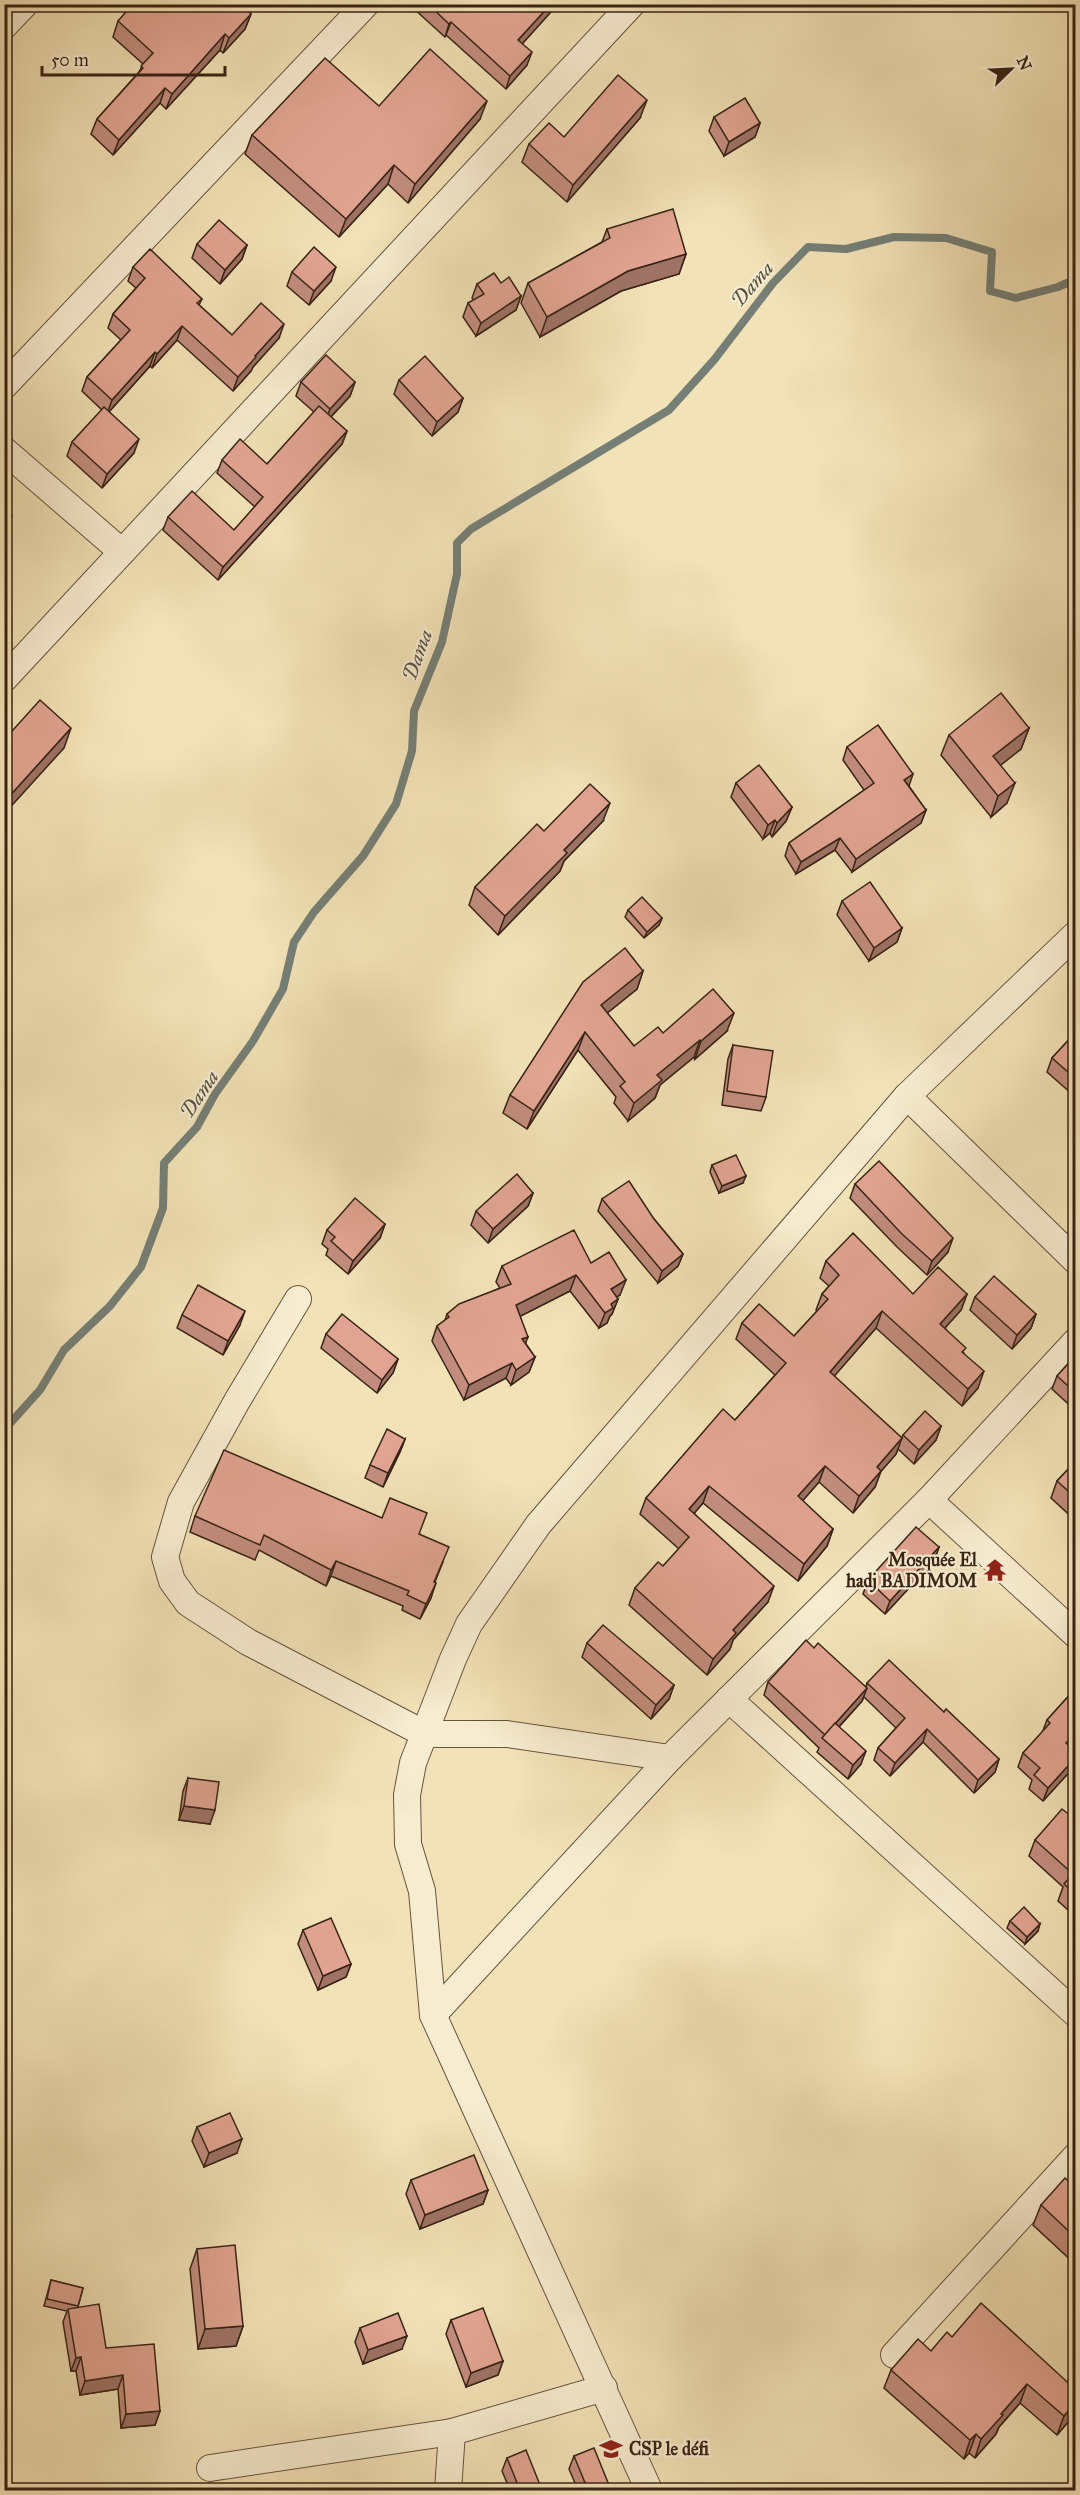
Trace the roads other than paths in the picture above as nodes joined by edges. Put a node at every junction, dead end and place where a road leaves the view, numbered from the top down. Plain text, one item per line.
1 (24, 4) edge
2 (366, 4) edge
3 (632, 4) edge
4 (4, 26) edge
5 (4, 386) edge
6 (4, 450) edge
7 (122, 552) junction
8 (4, 680) edge
9 (1076, 934) edge
10 (907, 1096) junction
11 (1076, 1261) edge
12 (298, 1299) dead end
13 (1076, 1341) edge
14 (929, 1500) junction
15 (1076, 1635) edge
16 (729, 1699) junction
17 (425, 1734) junction
18 (670, 1758) junction
19 (1076, 2014) edge
20 (433, 2015) junction
21 (1076, 2156) edge
22 (894, 2355) dead end
23 (604, 2388) junction
24 (452, 2432) junction
25 (210, 2468) dead end
26 (448, 2490) edge
27 (649, 2490) edge

1 - 4 street
2 - 5 street
3 - 7 street
6 - 7 street
7 - 8 street
9 - 10 street
10 - 11 street
10 - 17 street
12 - 17 street
13 - 14 street
14 - 15 street
14 - 16 street
16 - 18 street
16 - 19 street
17 - 18 street
17 - 20 street
18 - 20 street
20 - 23 street
21 - 22 street
23 - 24 street
23 - 27 street
24 - 25 street
24 - 26 street

